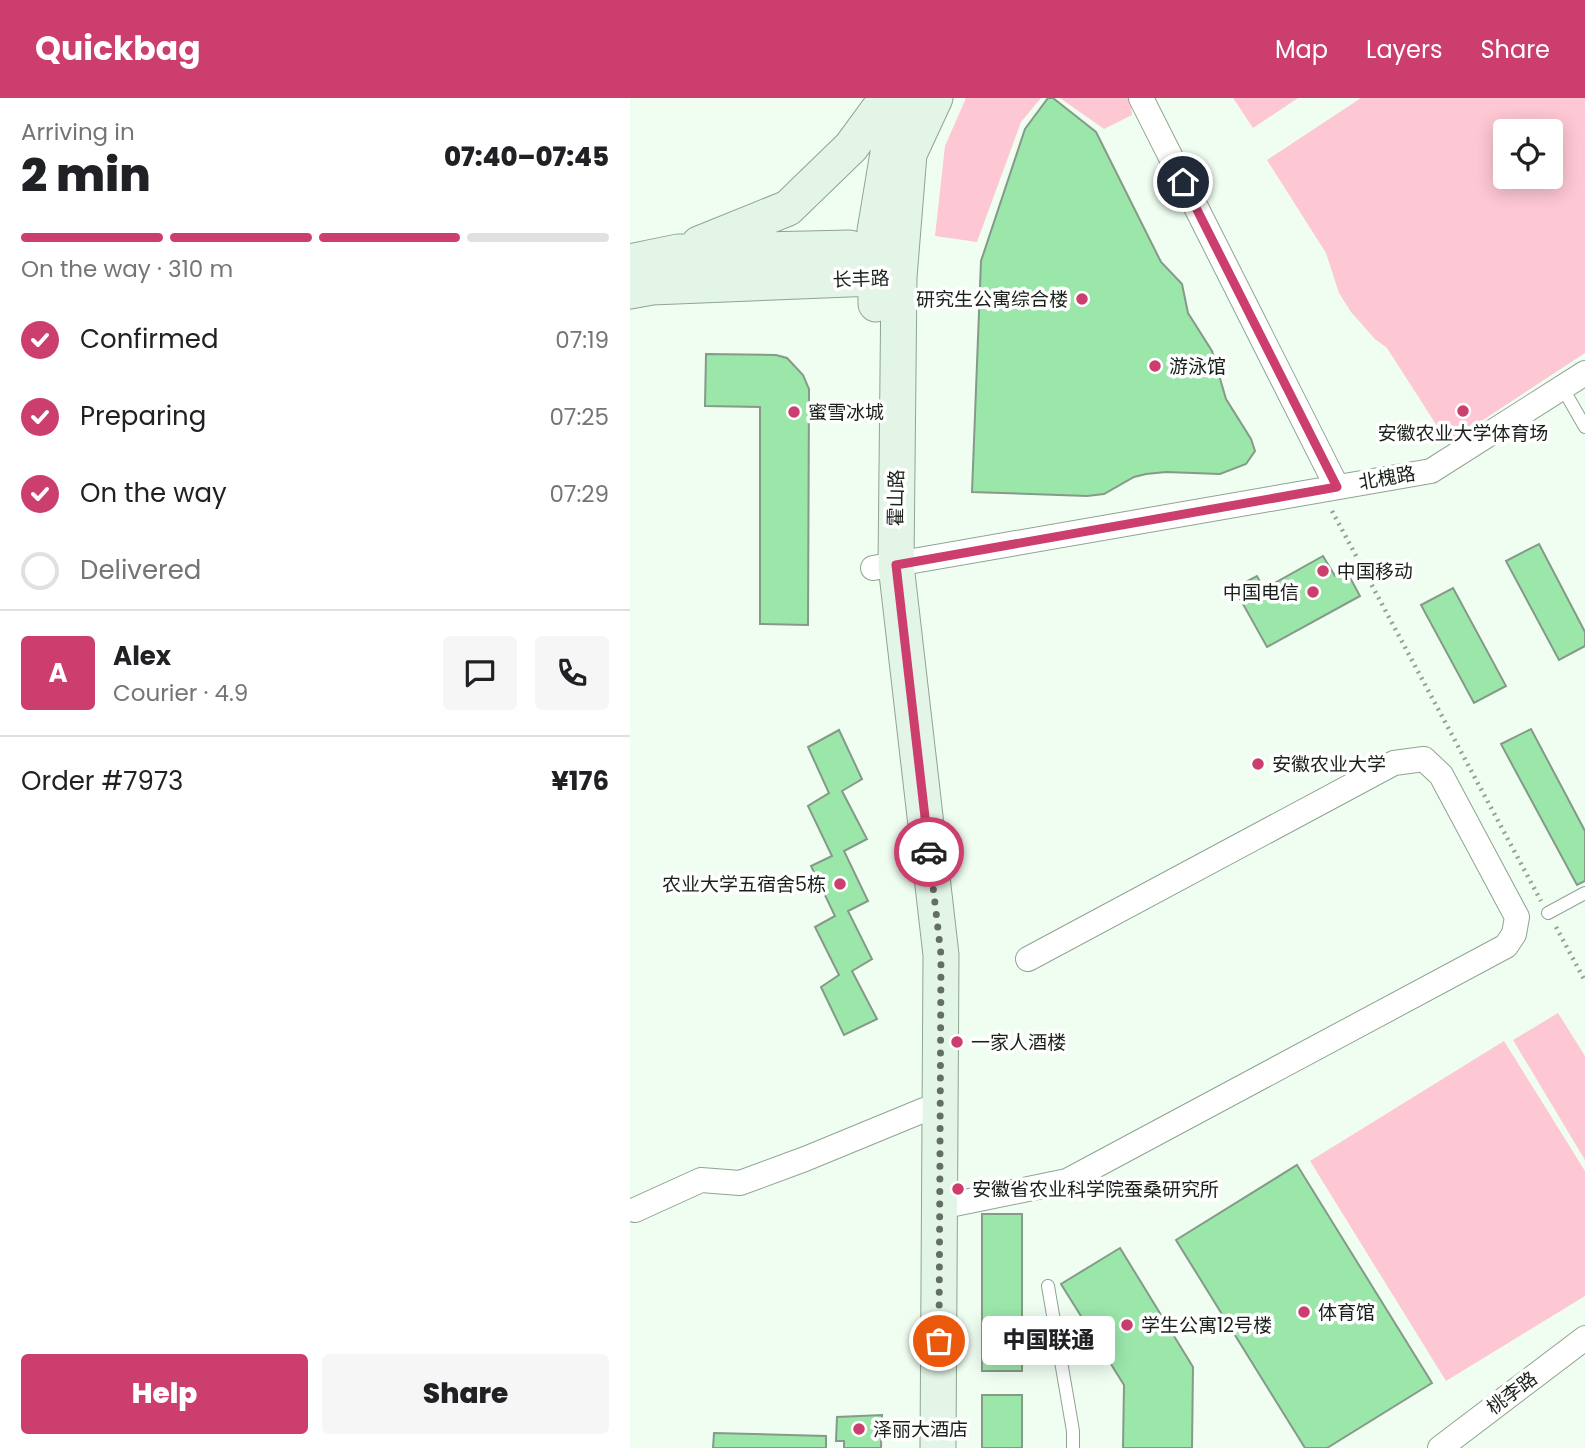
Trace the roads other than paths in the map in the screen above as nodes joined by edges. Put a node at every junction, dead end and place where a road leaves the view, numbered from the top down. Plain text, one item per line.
1 (887, 98) edge
2 (905, 98) edge
3 (935, 98) edge
4 (1141, 98) edge
5 (678, 252) junction
6 (630, 262) edge
7 (883, 273) junction
8 (630, 291) edge
9 (1585, 373) edge
10 (1562, 387) junction
11 (1585, 427) edge
12 (1329, 488) junction
13 (884, 566) junction
14 (1585, 893) edge
15 (1548, 913) road end
16 (1028, 960) dead end
17 (924, 1110) junction
18 (940, 1207) junction
19 (635, 1210) dead end
20 (1048, 1286) dead end
21 (1585, 1338) edge
22 (919, 1448) edge
23 (937, 1448) edge
24 (1073, 1448) edge
25 (1440, 1448) edge

1 - 5 main road
2 - 7 main road, 霍山路
3 - 7 main road, 霍山路
4 - 12 street
5 - 6 main road, 长丰路
5 - 7 main road, 长丰路
7 - 8 main road, 长丰路
7 - 13 main road, 霍山路
9 - 10 street, 北槐路
10 - 11 lane
10 - 12 street, 北槐路
12 - 13 street, 北槐路
13 - 17 main road, 霍山路
13 - 18 main road, 霍山路
14 - 15 lane
16 - 18 street
17 - 19 street
17 - 22 main road, 霍山路
18 - 23 main road, 霍山路
20 - 24 lane
21 - 25 street, 桃李路

